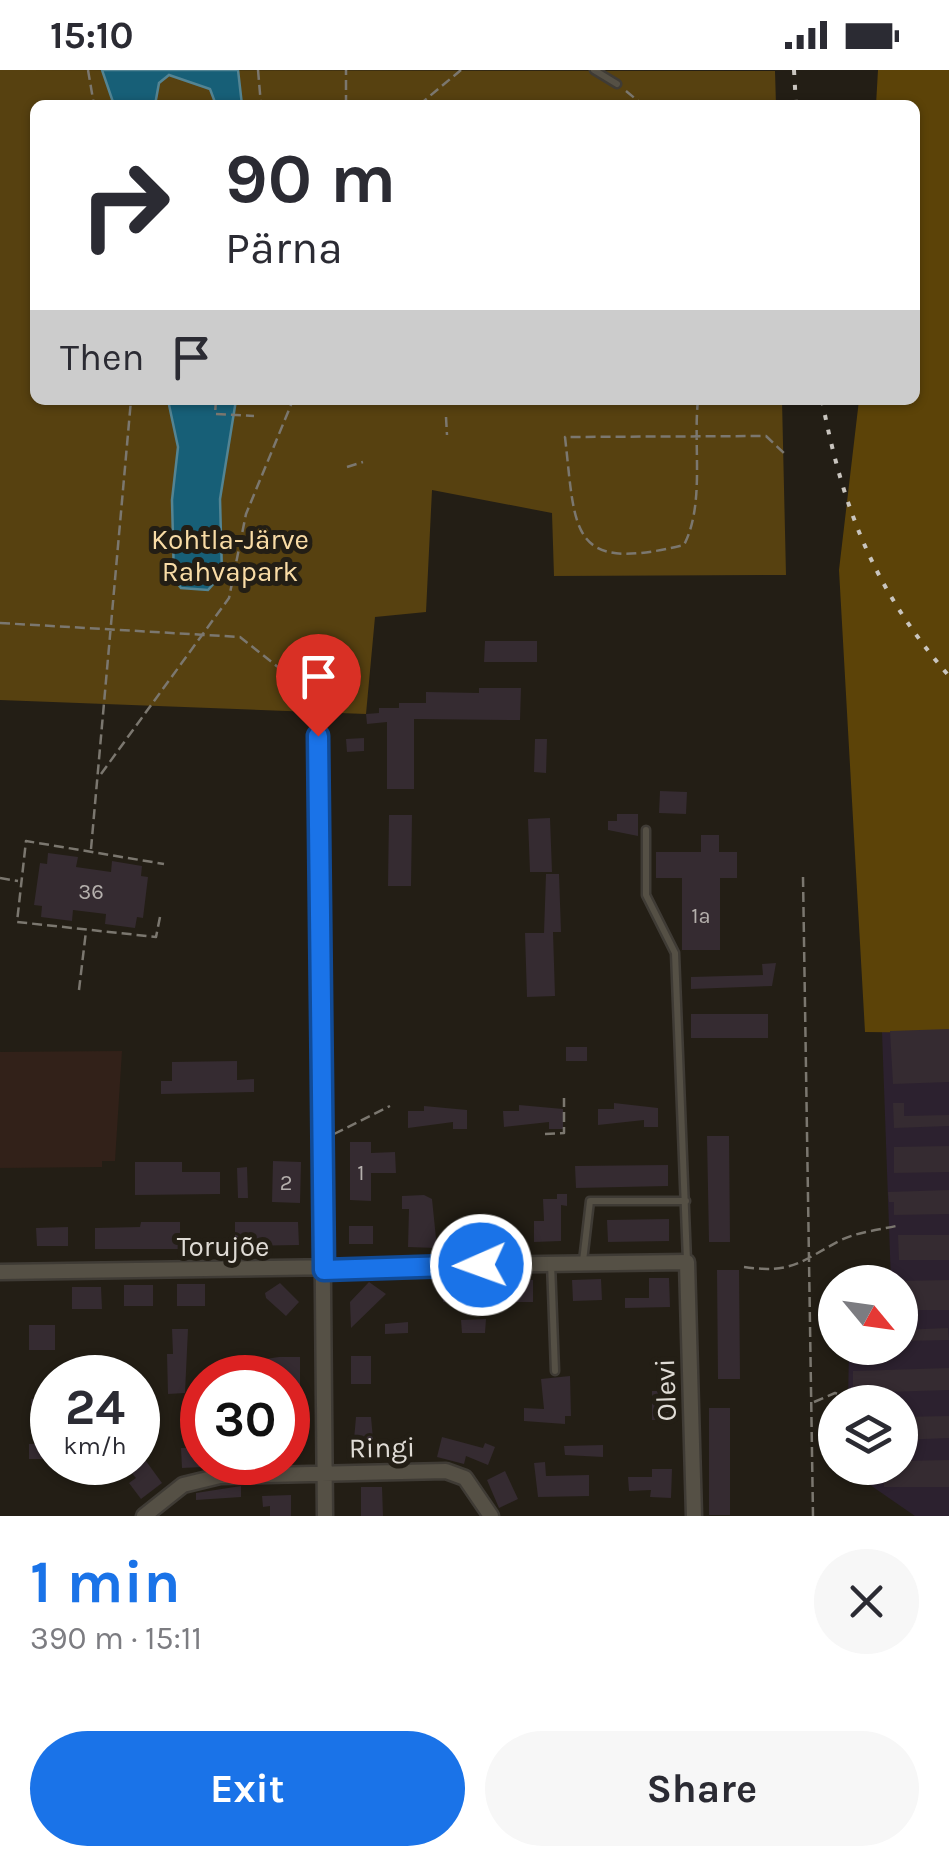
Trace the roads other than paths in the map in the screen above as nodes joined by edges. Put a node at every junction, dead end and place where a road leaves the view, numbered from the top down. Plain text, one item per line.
1 (594, 70) edge
2 (617, 84) road end
3 (318, 736) dead end
4 (646, 830) dead end
5 (686, 1201) junction
6 (583, 1261) junction
7 (551, 1262) junction
8 (687, 1262) junction
9 (324, 1270) junction
10 (0, 1272) edge
11 (556, 1371) dead end
12 (324, 1474) junction
13 (144, 1516) edge
14 (325, 1516) edge
15 (490, 1516) edge
16 (694, 1516) edge

1 - 2 lane
3 - 9 street
4 - 5 lane
5 - 6 lane
5 - 8 lane
6 - 7 street, Torujõe
6 - 8 street, Torujõe
7 - 9 street, Torujõe
7 - 11 lane
8 - 16 street, Olevi
9 - 10 street, Torujõe
9 - 12 street
12 - 13 street, Ringi
12 - 14 street
12 - 15 street, Ringi

